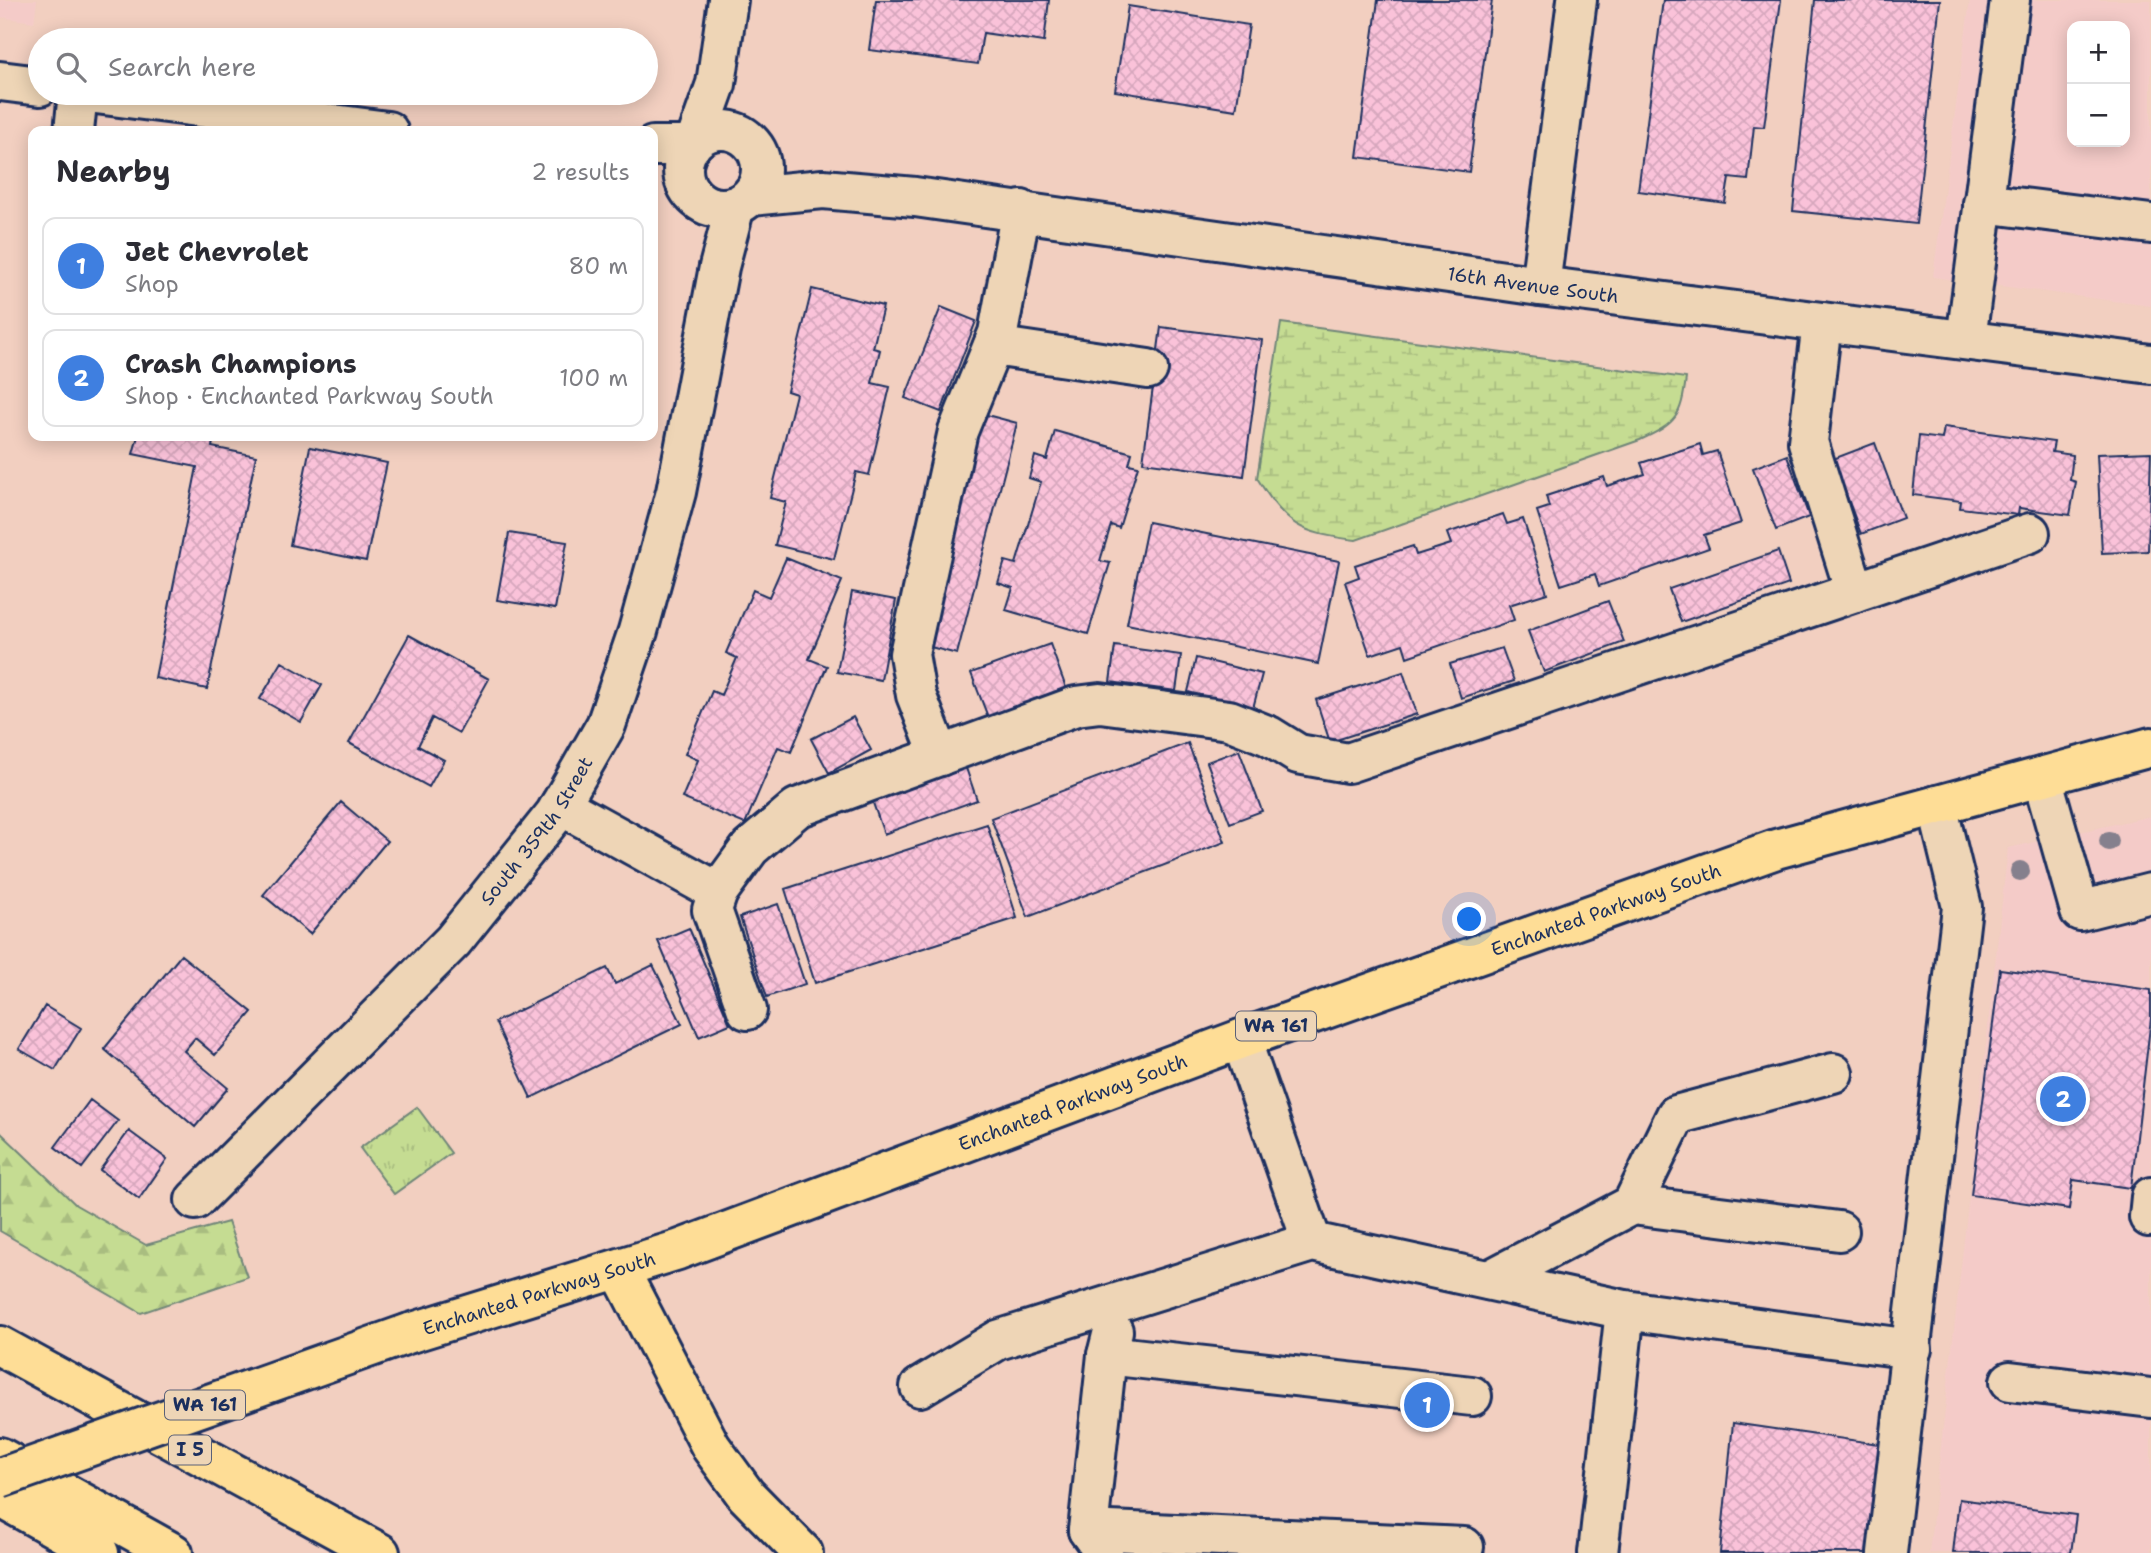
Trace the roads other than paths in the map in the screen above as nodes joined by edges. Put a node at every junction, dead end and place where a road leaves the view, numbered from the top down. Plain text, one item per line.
1 (728, 0) edge
2 (738, 0) edge
3 (1577, 0) edge
4 (2010, 0) edge
5 (0, 81) edge
6 (28, 84) edge
7 (77, 105) edge
8 (183, 105) edge
9 (75, 126) edge
10 (349, 126) edge
11 (694, 143) junction
12 (658, 146) edge
13 (752, 147) junction
14 (705, 194) edge
15 (915, 197) junction
16 (1983, 203) junction
17 (1021, 210) junction
18 (2151, 224) edge
19 (1540, 286) junction
20 (1822, 322) junction
21 (1966, 340) junction
22 (993, 346) junction
23 (2151, 364) edge
24 (1148, 369) dead end
25 (2030, 533) dead end
26 (1855, 592) junction
27 (2151, 747) edge
28 (940, 756) junction
29 (2042, 777) junction
30 (560, 805) junction
31 (1937, 805) junction
32 (718, 892) junction
33 (2151, 893) edge
34 (747, 1010) dead end
35 (1241, 1039) junction
36 (1833, 1073) dead end
37 (195, 1200) dead end
38 (1632, 1205) junction
39 (1839, 1231) dead end
40 (1312, 1242) junction
41 (619, 1269) junction
42 (1489, 1280) junction
43 (1121, 1301) junction
44 (1625, 1310) junction
45 (0, 1346) edge
46 (1912, 1349) junction
47 (1107, 1355) junction
48 (2010, 1381) dead end
49 (920, 1387) dead end
50 (1472, 1396) dead end
51 (2151, 1398) edge
52 (0, 1457) edge
53 (0, 1478) edge
54 (0, 1497) edge
55 (1096, 1541) edge
56 (1464, 1547) dead end
57 (99, 1553) edge
58 (173, 1553) edge
59 (380, 1553) edge
60 (803, 1553) edge
61 (1598, 1553) edge
62 (1887, 1553) edge

1 - 11 street
2 - 13 street
3 - 19 street
4 - 16 street
5 - 6 street
7 - 9 street
8 - 10 street
11 - 12 street
11 - 13 street
11 - 14 street
13 - 14 street
13 - 15 street, 16th Avenue South
14 - 15 street, 16th Avenue South
14 - 30 street, South 359th Street
15 - 17 street, 16th Avenue South
16 - 18 street
16 - 21 street
17 - 19 street, 16th Avenue South
17 - 22 street
19 - 20 street, 16th Avenue South
20 - 21 street, 16th Avenue South
20 - 26 street
21 - 23 street, 16th Avenue South
22 - 24 street
22 - 28 street
25 - 26 street
26 - 28 street
27 - 29 main road, Enchanted Parkway South / WA 161
28 - 32 street
29 - 31 main road, Enchanted Parkway South / WA 161
29 - 33 street
30 - 32 street
30 - 37 street, South 359th Street
31 - 35 main road, Enchanted Parkway South / WA 161
31 - 46 street
32 - 34 street
35 - 40 street
35 - 41 main road, Enchanted Parkway South / WA 161
36 - 38 street
38 - 39 street
38 - 42 street
40 - 42 street
40 - 43 street
41 - 53 main road, Enchanted Parkway South / WA 161, bridge
41 - 60 main road
42 - 44 street
43 - 47 street
43 - 49 street
44 - 46 street
44 - 61 street
45 - 59 main road, I 5
46 - 62 street
47 - 50 street
47 - 55 street
48 - 51 street
52 - 58 main road
54 - 57 main road
55 - 56 street

